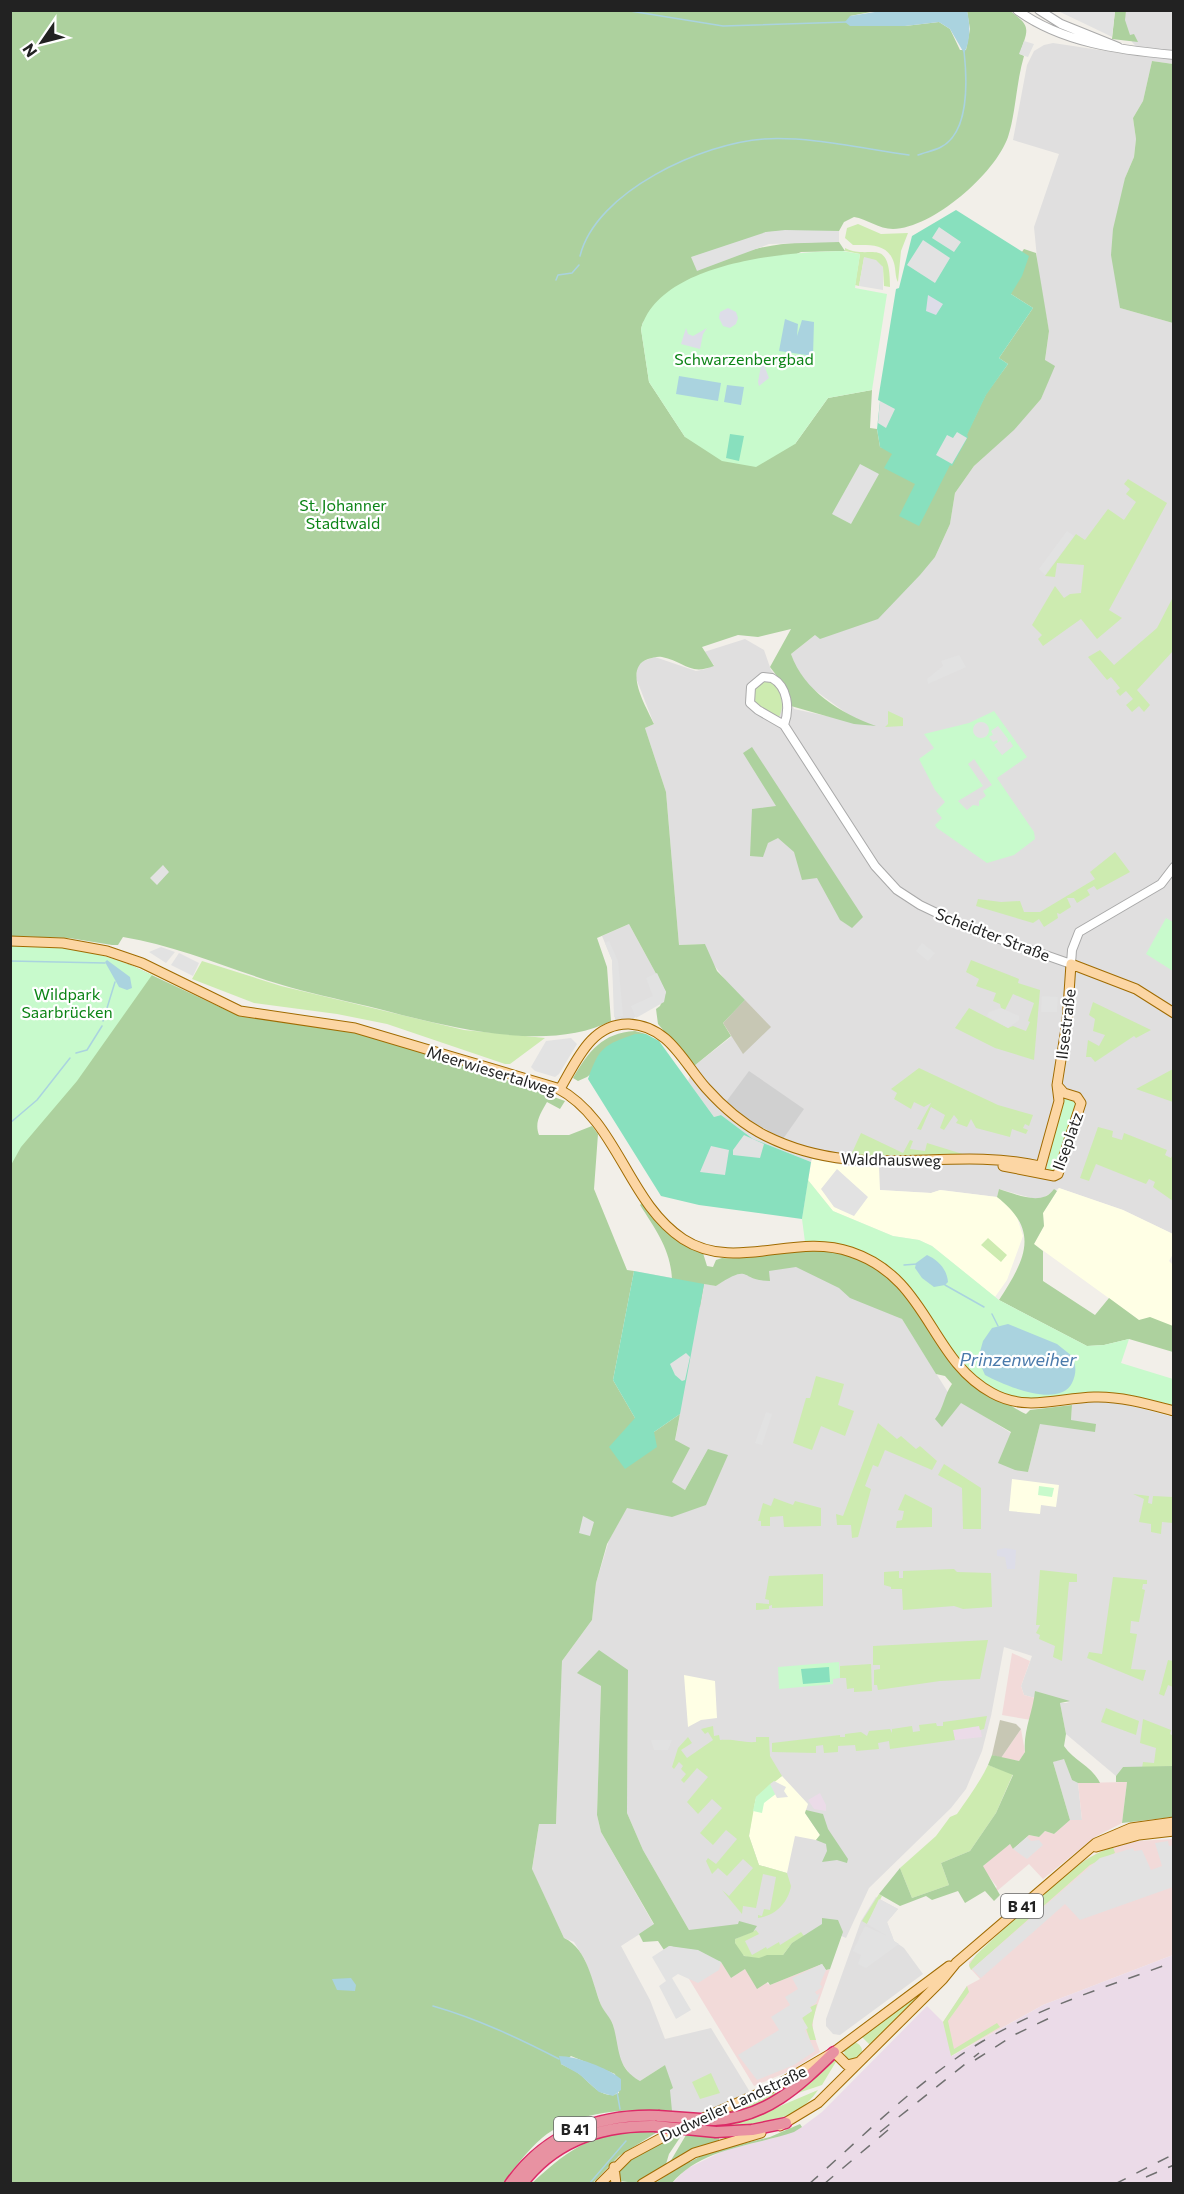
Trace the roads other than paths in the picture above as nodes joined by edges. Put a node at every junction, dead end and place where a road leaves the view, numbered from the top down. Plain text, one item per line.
1 (1017, 10) edge
2 (1039, 10) edge
3 (1118, 47) junction
4 (1173, 55) edge
5 (784, 725) junction
6 (1173, 867) edge
7 (10, 941) edge
8 (1071, 964) junction
9 (1173, 1013) edge
10 (1057, 1084) joint
11 (560, 1089) junction
12 (1061, 1094) junction
13 (1039, 1170) junction
14 (1173, 1411) edge
15 (1173, 1822) edge
16 (1173, 1831) edge
17 (1088, 1849) junction
18 (956, 1963) junction
19 (852, 2038) junction
20 (834, 2052) junction
21 (862, 2059) junction
22 (657, 2121) junction
23 (786, 2123) junction
24 (614, 2167) junction
25 (510, 2184) edge
26 (522, 2184) edge
27 (600, 2184) edge
28 (616, 2184) edge
29 (642, 2184) edge

1 - 3 street
2 - 3 street
3 - 4 street
5 - 5 street, Scheidter Straße
5 - 8 street, Scheidter Straße
6 - 8 street
7 - 11 main road, Meerwiesertalweg
8 - 9 main road, Scheidter Straße
8 - 10 main road, Ilsestraße
10 - 12 main road, Ilseplatz
11 - 13 main road, Waldhausweg
11 - 14 main road, Meerwiesertalweg
12 - 13 main road, Ilseplatz
12 - 13 main road, Ilseplatz
15 - 17 main road, Dudweiler Landstraße / B 41
16 - 17 main road, Dudweiler Landstraße / B 41
17 - 18 main road, Dudweiler Landstraße / B 41
18 - 19 main road, Dudweiler Landstraße / B 41
18 - 21 main road, Dudweiler Landstraße / B 41
19 - 20 main road, Dudweiler Landstraße
19 - 21 main road
20 - 21 main road
20 - 22 highway, B 41, bridge
20 - 24 main road, Dudweiler Landstraße
21 - 23 main road, Dudweiler Landstraße
22 - 23 highway, B 41, bridge
22 - 25 highway, B 41
22 - 26 highway, B 41
23 - 29 main road, Dudweiler Landstraße
24 - 27 main road, Dudweiler Landstraße
24 - 28 main road

